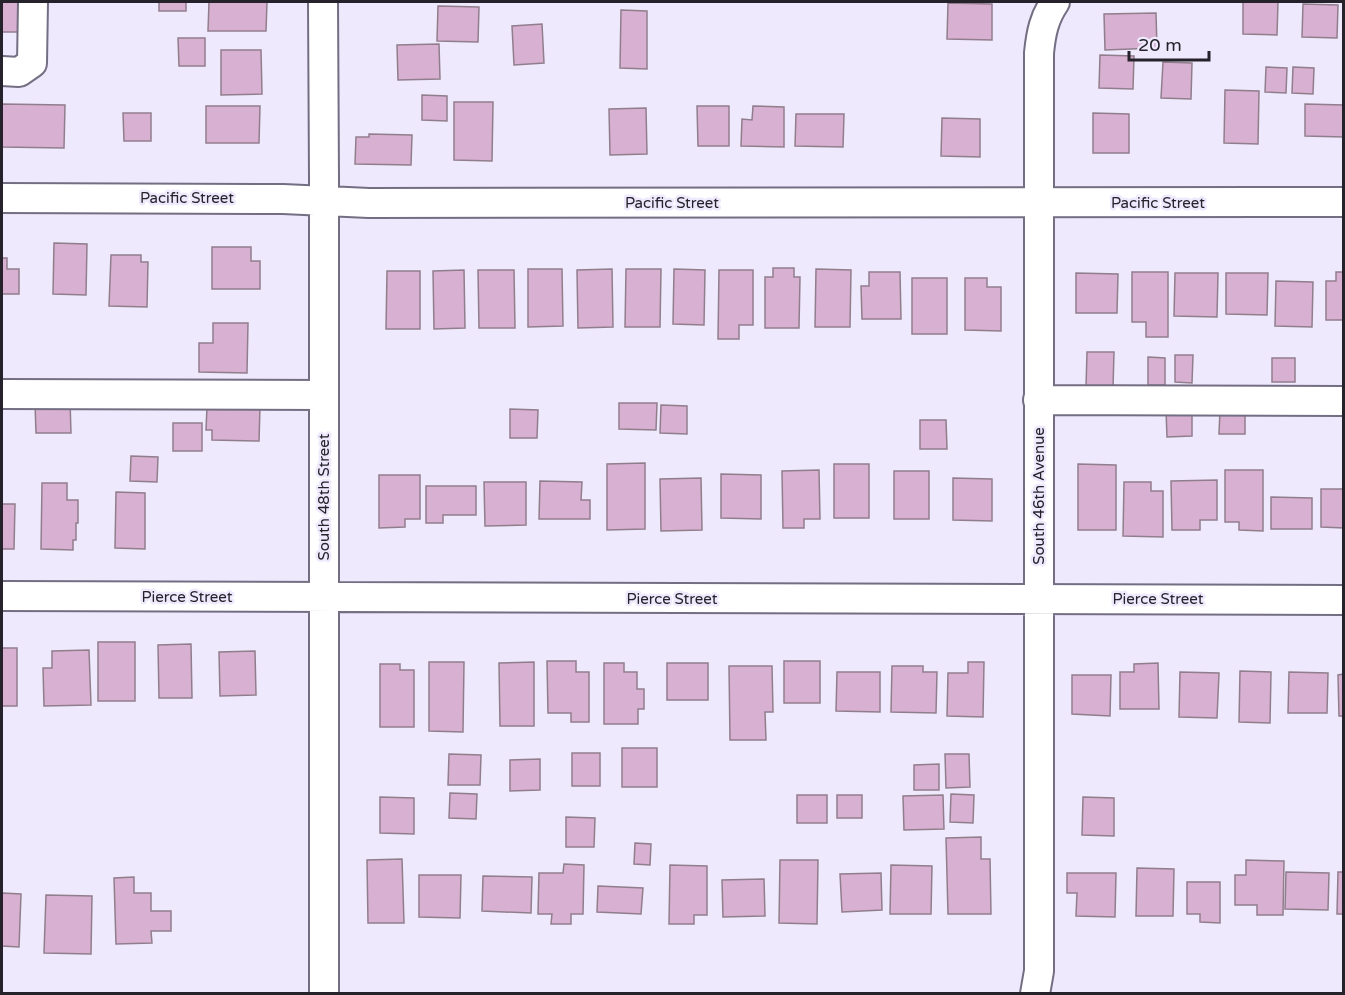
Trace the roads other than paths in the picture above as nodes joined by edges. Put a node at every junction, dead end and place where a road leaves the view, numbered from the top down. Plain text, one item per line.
1 (33, 2) edge
2 (323, 2) edge
3 (1055, 2) edge
4 (2, 71) edge
5 (2, 198) edge
6 (324, 201) junction
7 (1344, 202) edge
8 (1040, 203) junction
9 (2, 394) edge
10 (324, 395) junction
11 (1038, 400) junction
12 (1344, 401) edge
13 (2, 596) edge
14 (324, 598) junction
15 (1040, 599) junction
16 (1344, 600) edge
17 (324, 993) edge
18 (1035, 993) edge

1 - 4 street
2 - 6 street, South 48th Street
3 - 8 street, South 46th Avenue
5 - 6 street, Pacific Street
6 - 8 street, Pacific Street
6 - 10 street, South 48th Street
7 - 8 street, Pacific Street
8 - 11 street, South 46th Avenue
9 - 10 street
10 - 14 street, South 48th Street
11 - 12 street
11 - 15 street, South 46th Avenue
13 - 14 street, Pierce Street
14 - 15 street, Pierce Street
14 - 17 street, South 48th Street
15 - 16 street, Pierce Street
15 - 18 street, South 46th Avenue

